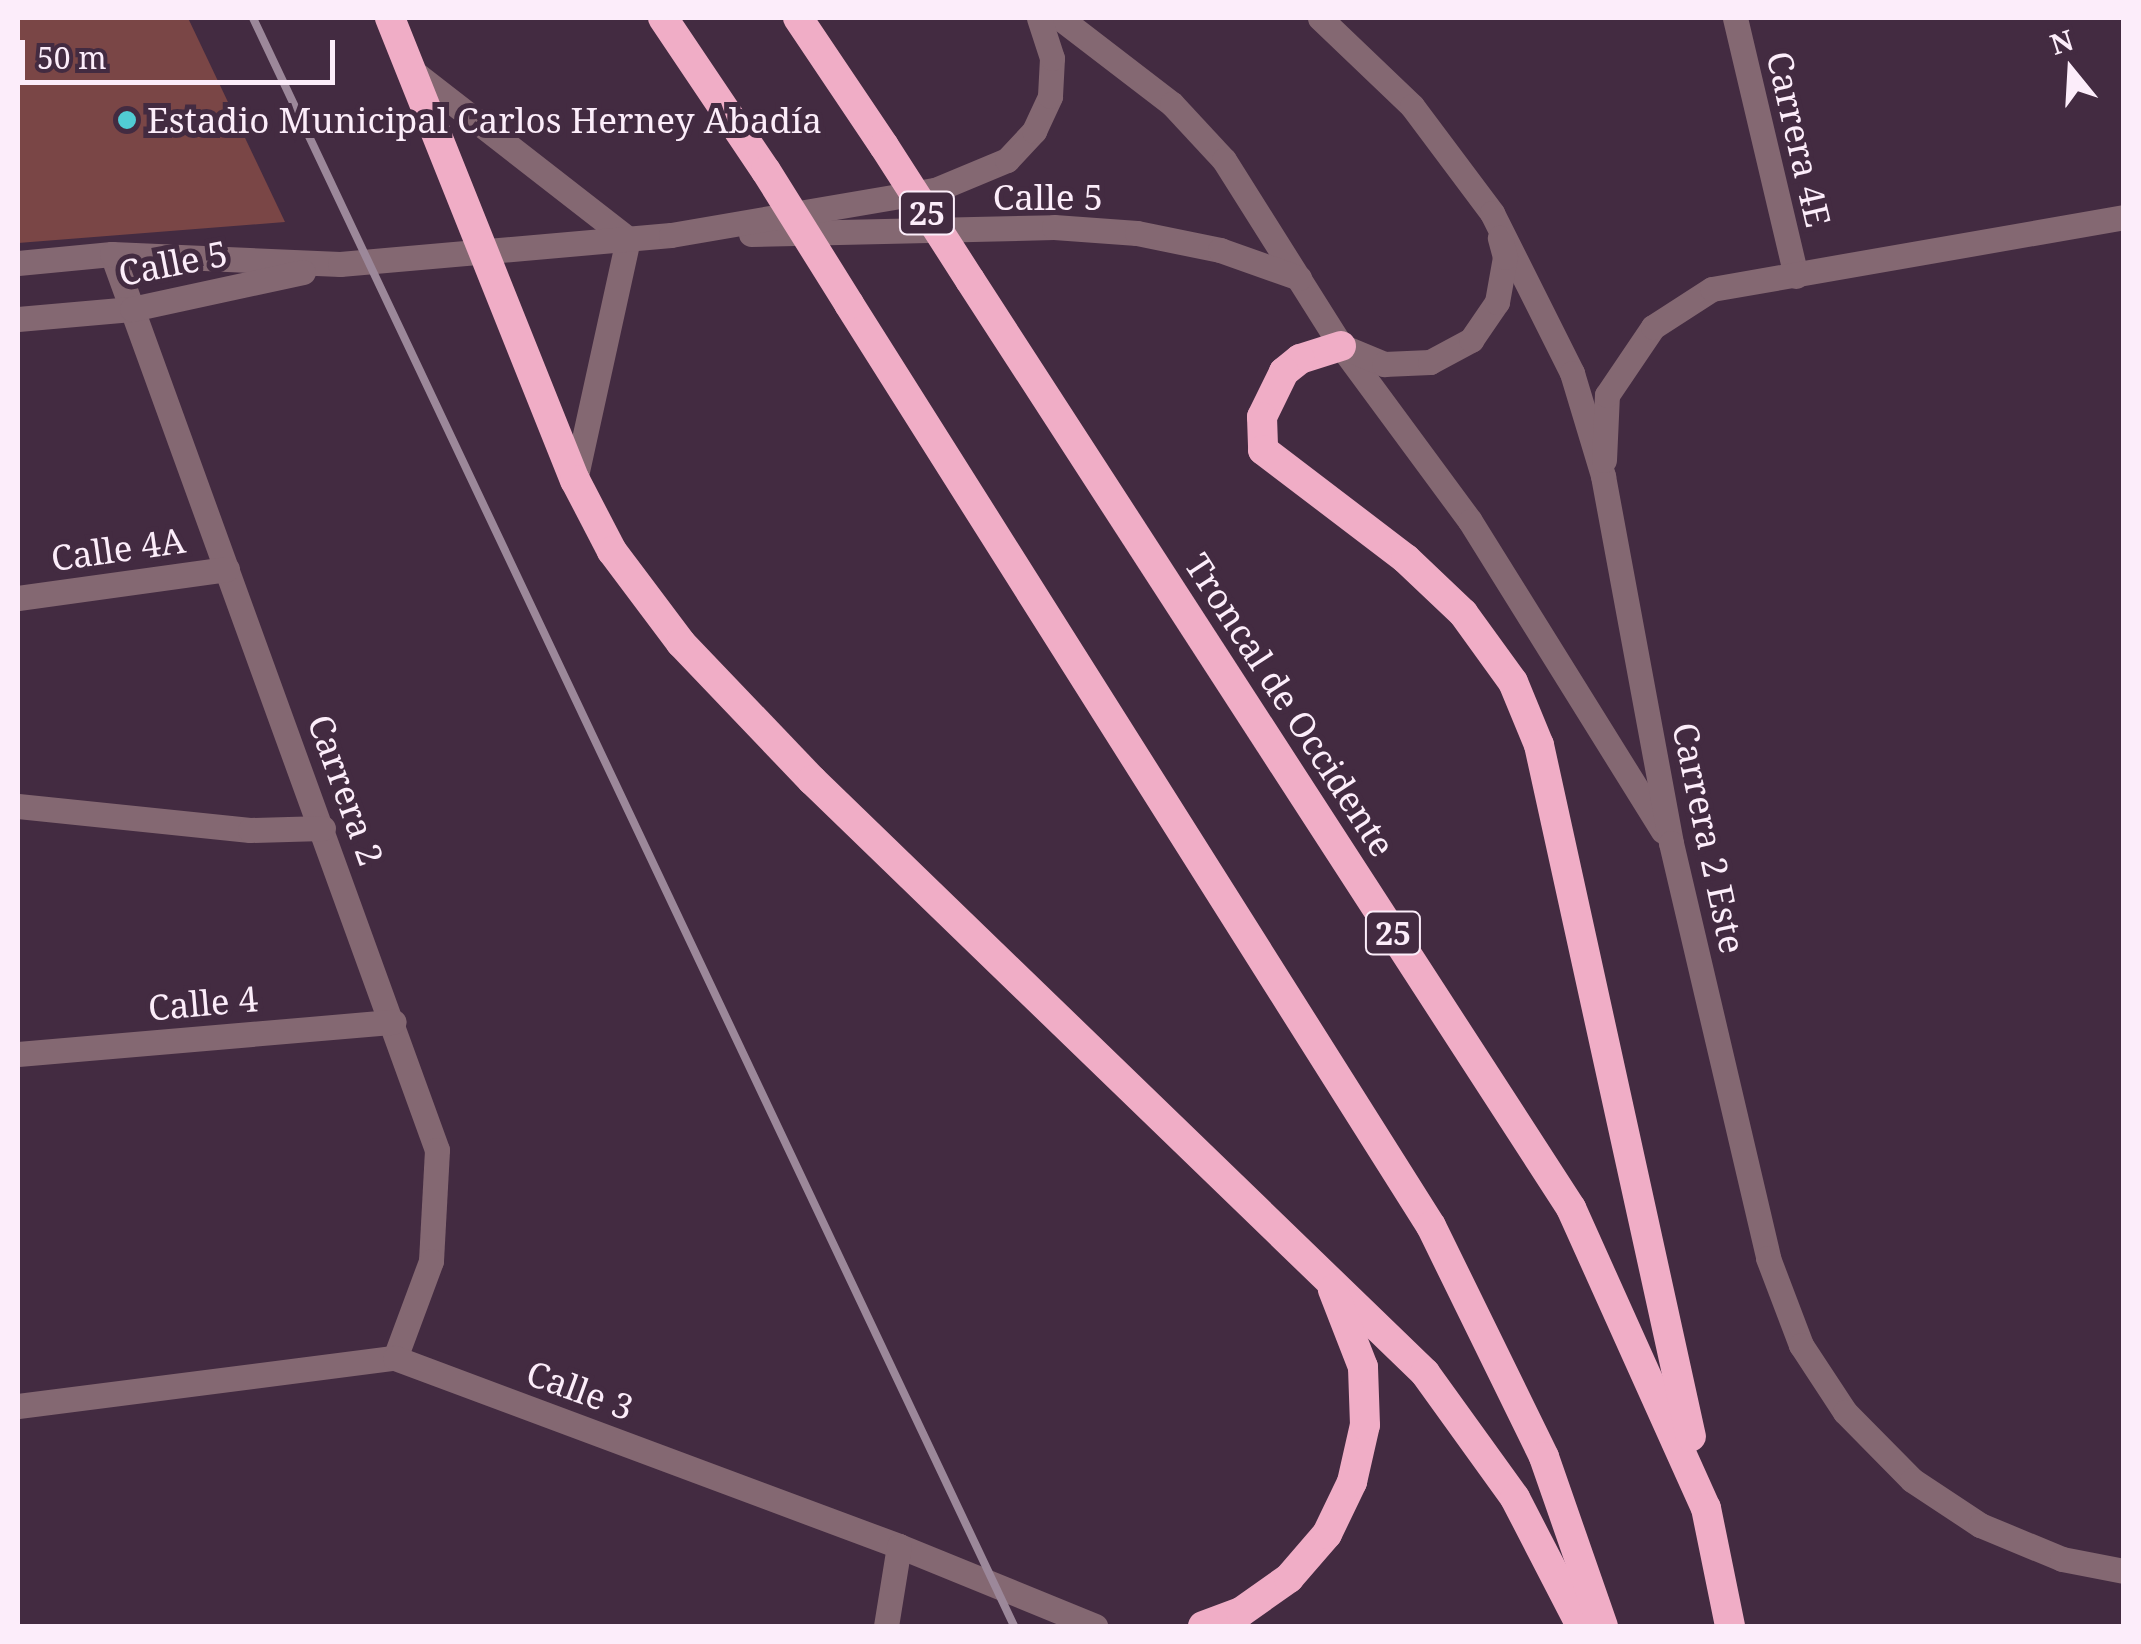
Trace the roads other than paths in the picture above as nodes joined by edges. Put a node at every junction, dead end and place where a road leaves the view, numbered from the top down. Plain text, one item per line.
1 (390, 18) edge
2 (663, 18) edge
3 (798, 18) edge
4 (1039, 18) edge
5 (1060, 18) edge
6 (1320, 18) edge
7 (1735, 18) edge
8 (411, 70) junction
9 (1492, 213) junction
10 (2124, 217) edge
11 (671, 235) junction
12 (628, 239) junction
13 (486, 251) junction
14 (112, 254) junction
15 (18, 262) edge
16 (340, 264) junction
17 (1796, 276) junction
18 (1299, 278) junction
19 (132, 309) junction
20 (18, 319) edge
21 (1342, 346) junction
22 (1603, 476) junction
23 (576, 480) junction
24 (227, 569) junction
25 (18, 598) edge
26 (18, 806) edge
27 (323, 828) junction
28 (1671, 844) junction
29 (394, 1022) junction
30 (18, 1054) edge
31 (1317, 1262) junction
32 (395, 1358) junction
33 (18, 1406) edge
34 (1706, 1508) junction
35 (899, 1546) junction
36 (2124, 1570) edge
37 (886, 1626) edge
38 (1095, 1626) edge
39 (1203, 1626) edge
40 (1581, 1626) edge
41 (1603, 1626) edge
42 (1730, 1626) edge

1 - 8 highway
2 - 41 highway, bridge
3 - 34 highway, Troncal de Occidente / 25, bridge
4 - 11 street, Calle 5
5 - 18 street
6 - 9 street, Carrera 2 Este
7 - 17 street, Carrera 4E
8 - 12 street
8 - 13 highway
9 - 21 street
9 - 22 street, Carrera 2 Este
10 - 17 street
11 - 12 street, Calle 5
11 - 18 street, Calle 5
12 - 13 street, Calle 5
12 - 23 street
13 - 16 street, Calle 5
13 - 23 highway
14 - 15 street, Calle 5
14 - 16 street, Calle 5
14 - 19 street, Carrera 2
16 - 19 street, Calle 5
17 - 22 street
18 - 21 street
19 - 20 street, Calle 5
19 - 24 street, Carrera 2
21 - 28 street
21 - 34 highway
22 - 28 street, Carrera 2 Este
23 - 31 highway
24 - 25 street, Calle 4A
24 - 27 street, Carrera 2
26 - 27 street
27 - 29 street, Carrera 2
28 - 36 street, Carrera 2 Este
29 - 30 street, Calle 4
29 - 32 street, Carrera 2
31 - 39 highway
31 - 40 highway
32 - 33 street, Calle 3
32 - 35 street, Calle 3
34 - 42 highway, Troncal de Occidente / 25
35 - 37 street
35 - 38 street, Calle 3

